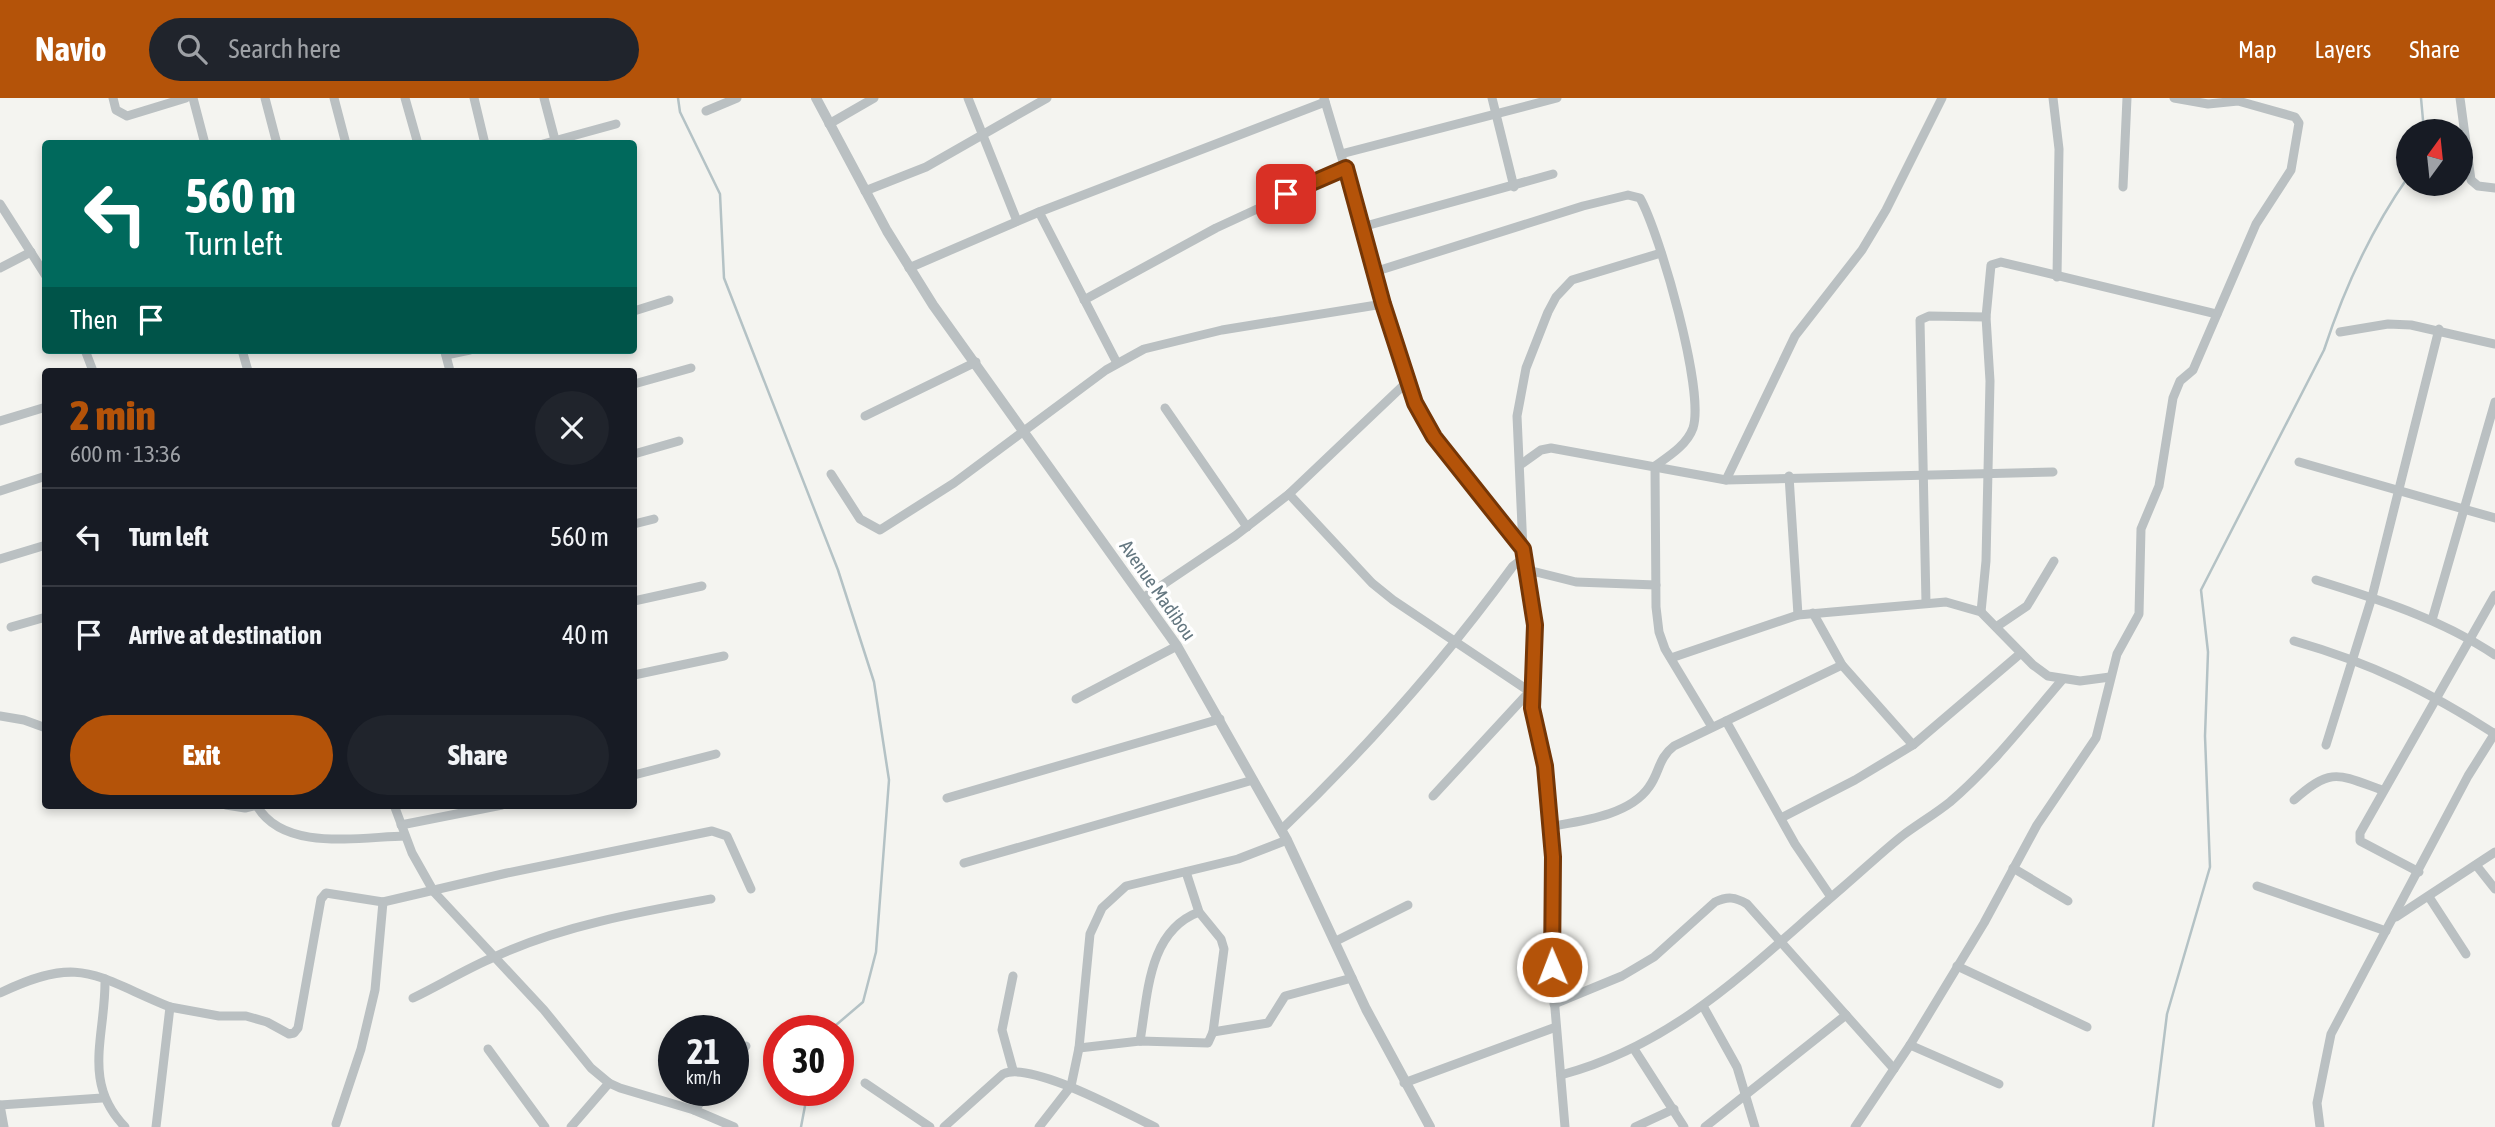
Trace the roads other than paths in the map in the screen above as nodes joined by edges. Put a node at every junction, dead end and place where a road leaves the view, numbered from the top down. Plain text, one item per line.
1 (113, 98) edge
2 (186, 98) edge
3 (193, 98) edge
4 (265, 98) edge
5 (334, 98) edge
6 (405, 98) edge
7 (474, 98) edge
8 (544, 98) edge
9 (737, 98) edge
10 (816, 98) edge
11 (874, 98) edge
12 (968, 98) edge
13 (1047, 98) edge
14 (1492, 98) edge
15 (1557, 98) edge
16 (1942, 98) edge
17 (2053, 98) edge
18 (2127, 98) edge
19 (2174, 98) edge
20 (2460, 98) edge
21 (1324, 100) edge
22 (2238, 100) edge
23 (706, 111) dead end
24 (1495, 116) junction
25 (615, 124) dead end
26 (829, 124) junction
27 (983, 133) junction
28 (204, 140) edge
29 (276, 140) edge
30 (345, 140) edge
31 (417, 140) edge
32 (484, 140) edge
33 (555, 140) joint
34 (1341, 154) junction
35 (1346, 168) junction
36 (1553, 174) dead end
37 (1514, 187) junction
38 (2123, 187) dead end
39 (2495, 188) edge
40 (865, 191) junction
41 (0, 204) edge
42 (1039, 212) junction
43 (1017, 221) junction
44 (1362, 227) junction
45 (31, 252) junction
46 (1661, 253) junction
47 (0, 268) edge
48 (909, 268) junction
49 (42, 270) edge
50 (1374, 272) junction
51 (2057, 277) junction
52 (669, 300) dead end
53 (1084, 300) junction
54 (1383, 304) junction
55 (637, 310) edge
56 (2217, 314) junction
57 (1986, 317) junction
58 (2439, 329) junction
59 (2340, 332) dead end
60 (2495, 344) edge
61 (976, 362) junction
62 (1117, 363) junction
63 (691, 368) dead end
64 (1408, 381) junction
65 (637, 383) edge
66 (2495, 402) edge
67 (42, 408) edge
68 (1165, 408) dead end
69 (865, 416) dead end
70 (0, 421) edge
71 (1024, 431) junction
72 (679, 441) dead end
73 (637, 453) edge
74 (2299, 462) dead end
75 (1520, 464) junction
76 (1655, 466) junction
77 (2053, 472) dead end
78 (1924, 473) junction
79 (1987, 473) junction
80 (831, 474) dead end
81 (1789, 476) junction
82 (42, 477) edge
83 (1726, 480) junction
84 (2398, 489) junction
85 (0, 491) edge
86 (1289, 494) junction
87 (2463, 507) junction
88 (2495, 518) edge
89 (654, 519) dead end
90 (637, 523) edge
91 (1247, 527) junction
92 (42, 546) edge
93 (1524, 553) junction
94 (0, 559) edge
95 (2053, 561) dead end
96 (1528, 570) junction
97 (2316, 580) dead end
98 (1656, 585) junction
99 (702, 586) dead end
100 (2495, 595) edge
101 (2372, 597) junction
102 (1143, 598) junction
103 (637, 600) edge
104 (1926, 603) junction
105 (1813, 612) junction
106 (1981, 612) junction
107 (1798, 615) junction
108 (42, 618) edge
109 (2432, 621) junction
110 (1997, 627) junction
111 (11, 628) dead end
112 (2471, 639) junction
113 (2294, 641) dead end
114 (1455, 643) junction
115 (1177, 646) junction
116 (2021, 653) junction
117 (2495, 655) edge
118 (724, 656) dead end
119 (1671, 658) junction
120 (2352, 658) junction
121 (1842, 665) junction
122 (637, 674) edge
123 (2110, 677) junction
124 (2062, 680) junction
125 (1531, 692) junction
126 (2437, 697) junction
127 (1076, 699) dead end
128 (0, 716) edge
129 (1220, 719) junction
130 (1726, 721) junction
131 (42, 727) edge
132 (1712, 727) junction
133 (2495, 734) edge
134 (1913, 745) junction
135 (2326, 745) dead end
136 (716, 754) dead end
137 (637, 774) edge
138 (1253, 780) junction
139 (2382, 790) junction
140 (1433, 796) dead end
141 (947, 799) dead end
142 (2294, 800) dead end
143 (261, 809) edge
144 (395, 809) edge
145 (482, 809) edge
146 (1781, 818) junction
147 (401, 825) junction
148 (1548, 827) junction
149 (1281, 830) junction
150 (405, 836) junction
151 (1287, 840) junction
152 (2495, 852) edge
153 (964, 863) dead end
154 (2476, 865) junction
155 (2013, 868) junction
156 (1186, 872) junction
157 (2419, 872) junction
158 (2257, 886) dead end
159 (751, 889) dead end
160 (2495, 889) edge
161 (434, 892) junction
162 (1831, 897) junction
163 (2429, 897) junction
164 (711, 900) dead end
165 (2068, 901) dead end
166 (383, 902) junction
167 (1408, 905) dead end
168 (1199, 912) junction
169 (2395, 918) junction
170 (2386, 931) junction
171 (1780, 940) junction
172 (1336, 941) junction
173 (2466, 954) dead end
174 (496, 956) junction
175 (1957, 967) junction
176 (1013, 976) dead end
177 (1352, 978) junction
178 (105, 979) junction
179 (0, 993) edge
180 (412, 998) dead end
181 (1554, 1004) junction
182 (1703, 1006) junction
183 (170, 1007) junction
184 (1846, 1015) junction
185 (1556, 1027) junction
186 (2087, 1027) dead end
187 (1213, 1032) junction
188 (1140, 1041) junction
189 (1910, 1045) junction
190 (1079, 1048) junction
191 (488, 1049) dead end
192 (1634, 1049) junction
193 (1895, 1069) junction
194 (1013, 1070) junction
195 (1561, 1075) junction
196 (609, 1083) junction
197 (865, 1083) dead end
198 (1404, 1083) junction
199 (1998, 1084) dead end
200 (1071, 1086) junction
201 (1745, 1096) junction
202 (102, 1098) junction
203 (0, 1105) edge
204 (697, 1106) edge
205 (1674, 1109) junction
206 (694, 1110) junction
207 (337, 1124) dead end
208 (4, 1127) edge
209 (125, 1127) edge
210 (156, 1127) edge
211 (545, 1127) edge
212 (571, 1127) edge
213 (734, 1127) edge
214 (930, 1127) edge
215 (944, 1127) edge
216 (1039, 1127) edge
217 (1155, 1127) edge
218 (1430, 1127) edge
219 (1565, 1127) edge
220 (1635, 1127) edge
221 (1684, 1127) edge
222 (1705, 1127) edge
223 (1755, 1127) edge
224 (1855, 1127) edge
225 (2320, 1127) edge

1 - 2 street
3 - 28 street
4 - 29 street
5 - 30 street
6 - 31 street
7 - 32 street
8 - 33 street
9 - 23 street
10 - 26 street, Avenue Madibou
11 - 26 street
12 - 27 street
13 - 27 street
14 - 24 street
15 - 24 street
16 - 83 street
17 - 51 street
18 - 38 street
19 - 22 street
20 - 39 street
21 - 34 street
21 - 42 street
22 - 56 street
24 - 34 street
24 - 37 street
25 - 33 street
26 - 40 street, Avenue Madibou
27 - 40 street
27 - 43 street
34 - 35 street
35 - 44 street
35 - 53 street
36 - 37 street
37 - 44 street
40 - 48 street, Avenue Madibou
41 - 45 street
42 - 43 street
42 - 53 street
43 - 48 street
44 - 50 street
45 - 47 street
45 - 49 street
46 - 50 street
46 - 75 street
46 - 76 street
48 - 61 street, Avenue Madibou
50 - 54 street
51 - 56 street
51 - 57 street
52 - 55 street
53 - 62 street
54 - 62 street
54 - 64 street
56 - 123 street
57 - 78 street
57 - 79 street
58 - 59 street
58 - 60 street
58 - 84 street
61 - 69 street
61 - 71 street, Avenue Madibou
62 - 71 street
63 - 65 street
64 - 86 street
64 - 93 street
66 - 87 street
67 - 70 street
68 - 91 street
71 - 80 street
71 - 102 street, Avenue Madibou
72 - 73 street
74 - 84 street
75 - 76 street
75 - 93 street
76 - 83 street
76 - 98 street
77 - 79 street
78 - 79 street
78 - 81 street
78 - 104 street
79 - 106 street
81 - 83 street
81 - 107 street
82 - 85 street
84 - 87 street
84 - 101 street
86 - 91 street
86 - 114 street
87 - 88 street
87 - 109 street
89 - 90 street
91 - 102 street
92 - 94 street
93 - 96 street
93 - 114 street
95 - 110 street
96 - 98 street
96 - 125 street
97 - 101 street
98 - 119 street
99 - 103 street
100 - 112 street
101 - 109 street
101 - 120 street
102 - 115 street, Avenue Madibou
104 - 105 street
104 - 106 street
105 - 107 street
105 - 121 street
106 - 110 street
107 - 119 street
108 - 111 street
109 - 112 street
110 - 116 street
112 - 117 street
112 - 126 street
113 - 120 street
114 - 125 street
114 - 149 street
115 - 127 street
115 - 129 street, Avenue Madibou
116 - 124 street
116 - 134 street
118 - 122 street
119 - 132 street
120 - 126 street
120 - 135 street
121 - 130 street
121 - 134 street
123 - 124 street
123 - 155 street
124 - 162 street
125 - 140 street
125 - 148 street
126 - 133 street
126 - 139 street
128 - 131 street
129 - 138 street, Avenue Madibou
129 - 141 street
130 - 132 street
130 - 146 street
132 - 148 street
133 - 157 street
134 - 146 street
136 - 137 street
138 - 149 street, Avenue Madibou
138 - 153 street
139 - 142 street
139 - 157 street
143 - 150 street
144 - 147 street
145 - 147 street
146 - 162 street
147 - 150 street
148 - 181 street
149 - 151 street, Avenue Madibou
150 - 161 street
151 - 156 street
151 - 172 street, Avenue Madibou
152 - 154 street
154 - 160 street
154 - 163 street
155 - 165 street
155 - 175 street
156 - 168 street
156 - 190 street
157 - 169 street
158 - 170 street
159 - 161 street
161 - 166 street
161 - 174 street
162 - 171 street
163 - 169 street
163 - 173 street
164 - 174 street
166 - 183 street
166 - 207 street
167 - 172 street
168 - 187 street
168 - 188 street
169 - 170 street
170 - 225 street
171 - 181 street
171 - 182 street
171 - 184 street
172 - 177 street, Avenue Madibou
174 - 180 street
174 - 196 street
175 - 186 street
175 - 189 street
176 - 194 street
177 - 187 street
177 - 198 street, Avenue Madibou
178 - 179 street
178 - 183 street
178 - 202 street
181 - 185 street
182 - 192 street
182 - 201 street
183 - 210 street
184 - 193 street
184 - 201 street
185 - 195 street
185 - 198 street
187 - 188 street
188 - 190 street
189 - 193 street
189 - 199 street
190 - 200 street
191 - 211 street
192 - 195 street
192 - 205 street
193 - 224 street
194 - 200 street
194 - 215 street
195 - 219 street
196 - 206 street
196 - 212 street
197 - 214 street
198 - 218 street, Avenue Madibou
200 - 216 street
200 - 217 street
201 - 222 street
201 - 223 street
202 - 203 street
202 - 209 street
203 - 208 street
204 - 206 street
205 - 220 street
205 - 221 street
206 - 213 street

